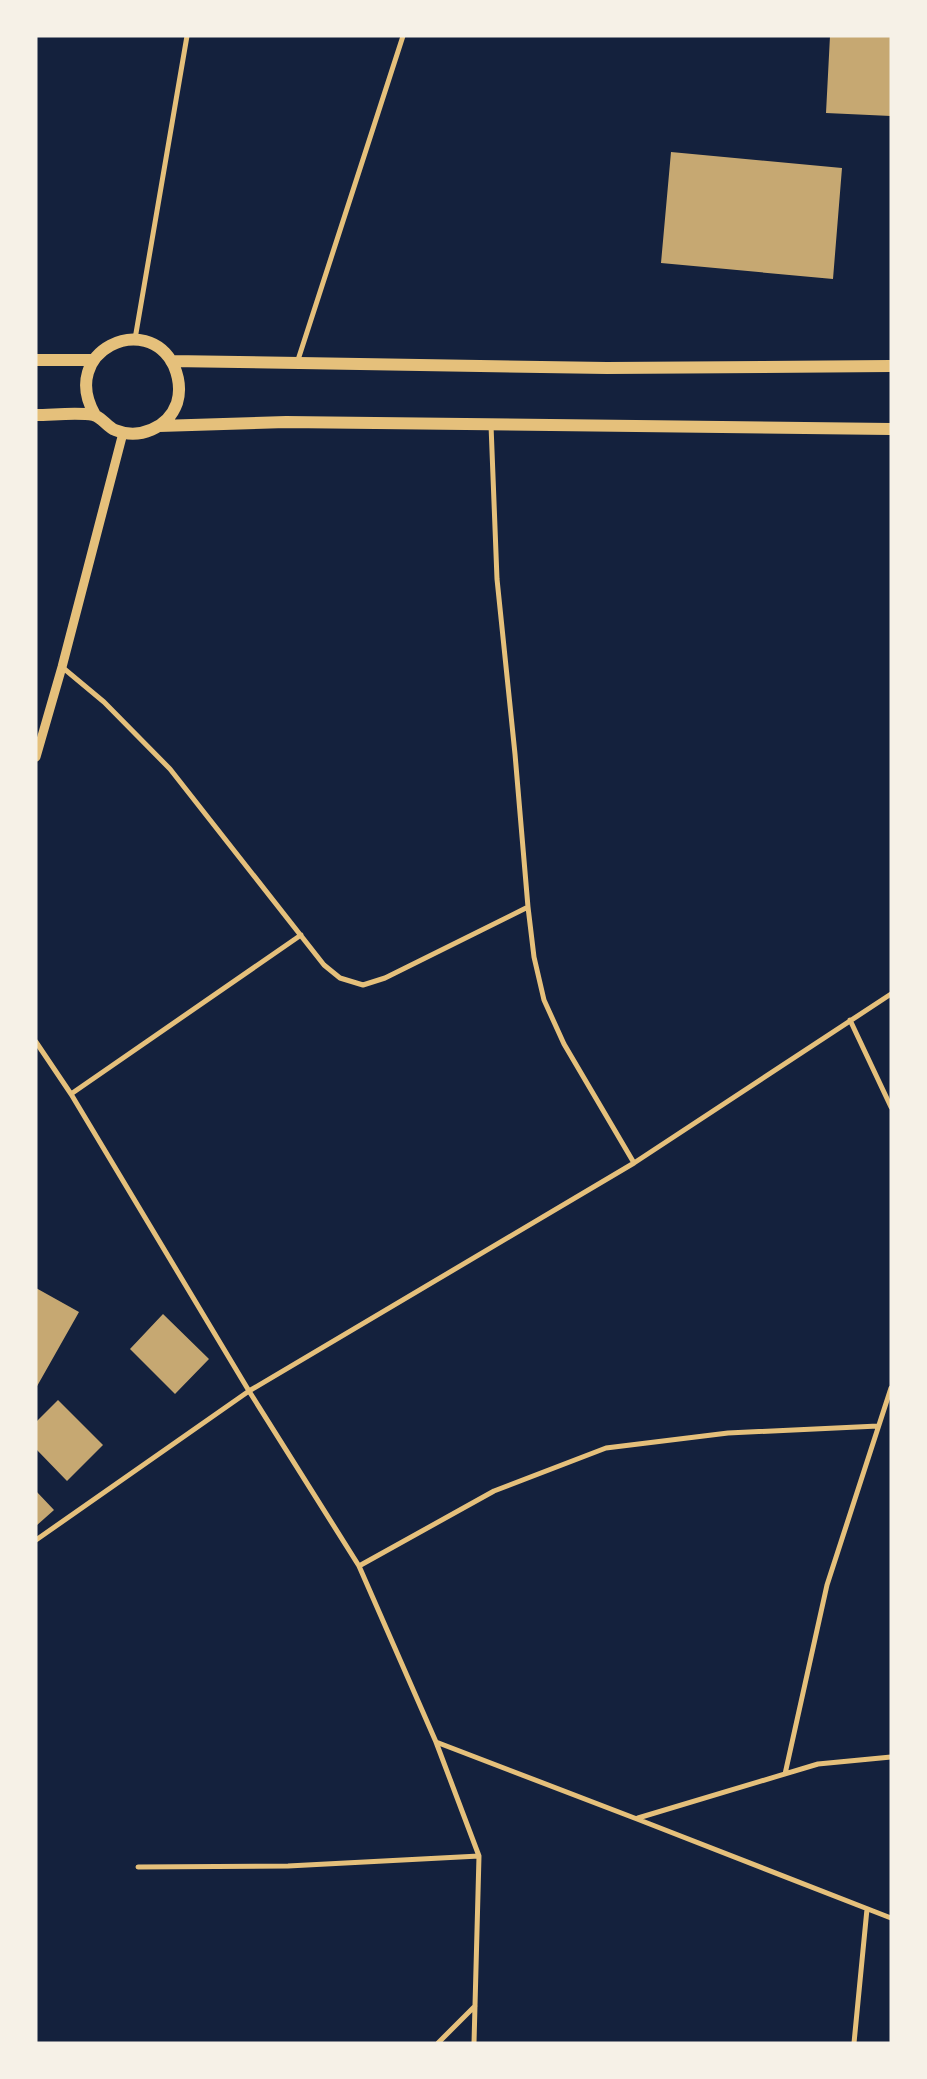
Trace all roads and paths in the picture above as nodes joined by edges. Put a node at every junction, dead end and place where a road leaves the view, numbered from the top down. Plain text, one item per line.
1 (186, 36) edge
2 (404, 36) edge
3 (134, 340) junction
4 (36, 360) edge
5 (94, 360) junction
6 (171, 361) junction
7 (297, 364) junction
8 (891, 366) edge
9 (36, 415) edge
10 (95, 415) junction
11 (491, 425) junction
12 (159, 426) junction
13 (891, 429) edge
14 (123, 433) junction
15 (62, 667) junction
16 (36, 757) edge
17 (528, 907) junction
18 (301, 935) junction
19 (891, 994) edge
20 (850, 1020) junction
21 (36, 1042) edge
22 (71, 1094) junction
23 (891, 1107) edge
24 (634, 1163) junction
25 (891, 1388) edge
26 (248, 1391) junction
27 (878, 1426) junction
28 (36, 1540) edge
29 (359, 1566) junction
30 (436, 1742) junction
31 (891, 1756) edge
32 (785, 1774) junction
33 (637, 1819) junction
34 (480, 1856) junction
35 (138, 1867) dead end
36 (866, 1909) junction
37 (891, 1918) edge
38 (475, 2006) junction
39 (438, 2043) edge
40 (474, 2043) edge
41 (854, 2043) edge

1 - 3 street
2 - 7 street
3 - 5 main road
3 - 6 main road
4 - 5 main road
5 - 10 main road
6 - 7 main road
6 - 12 main road
7 - 8 main road
9 - 10 main road
10 - 14 main road
11 - 12 main road
11 - 13 main road
11 - 17 street
12 - 14 main road
14 - 15 street
15 - 16 street
15 - 18 street
17 - 18 street
17 - 24 street
18 - 22 street
19 - 20 street
20 - 23 street
20 - 24 street
21 - 22 street
22 - 26 street
24 - 26 street
25 - 27 street
26 - 28 street
26 - 29 street
27 - 29 street
27 - 32 street
29 - 30 street
30 - 33 street
30 - 34 street
31 - 32 street
32 - 33 street
33 - 36 street
34 - 35 street
34 - 38 street
36 - 37 street
36 - 41 street
38 - 39 street
38 - 40 street

